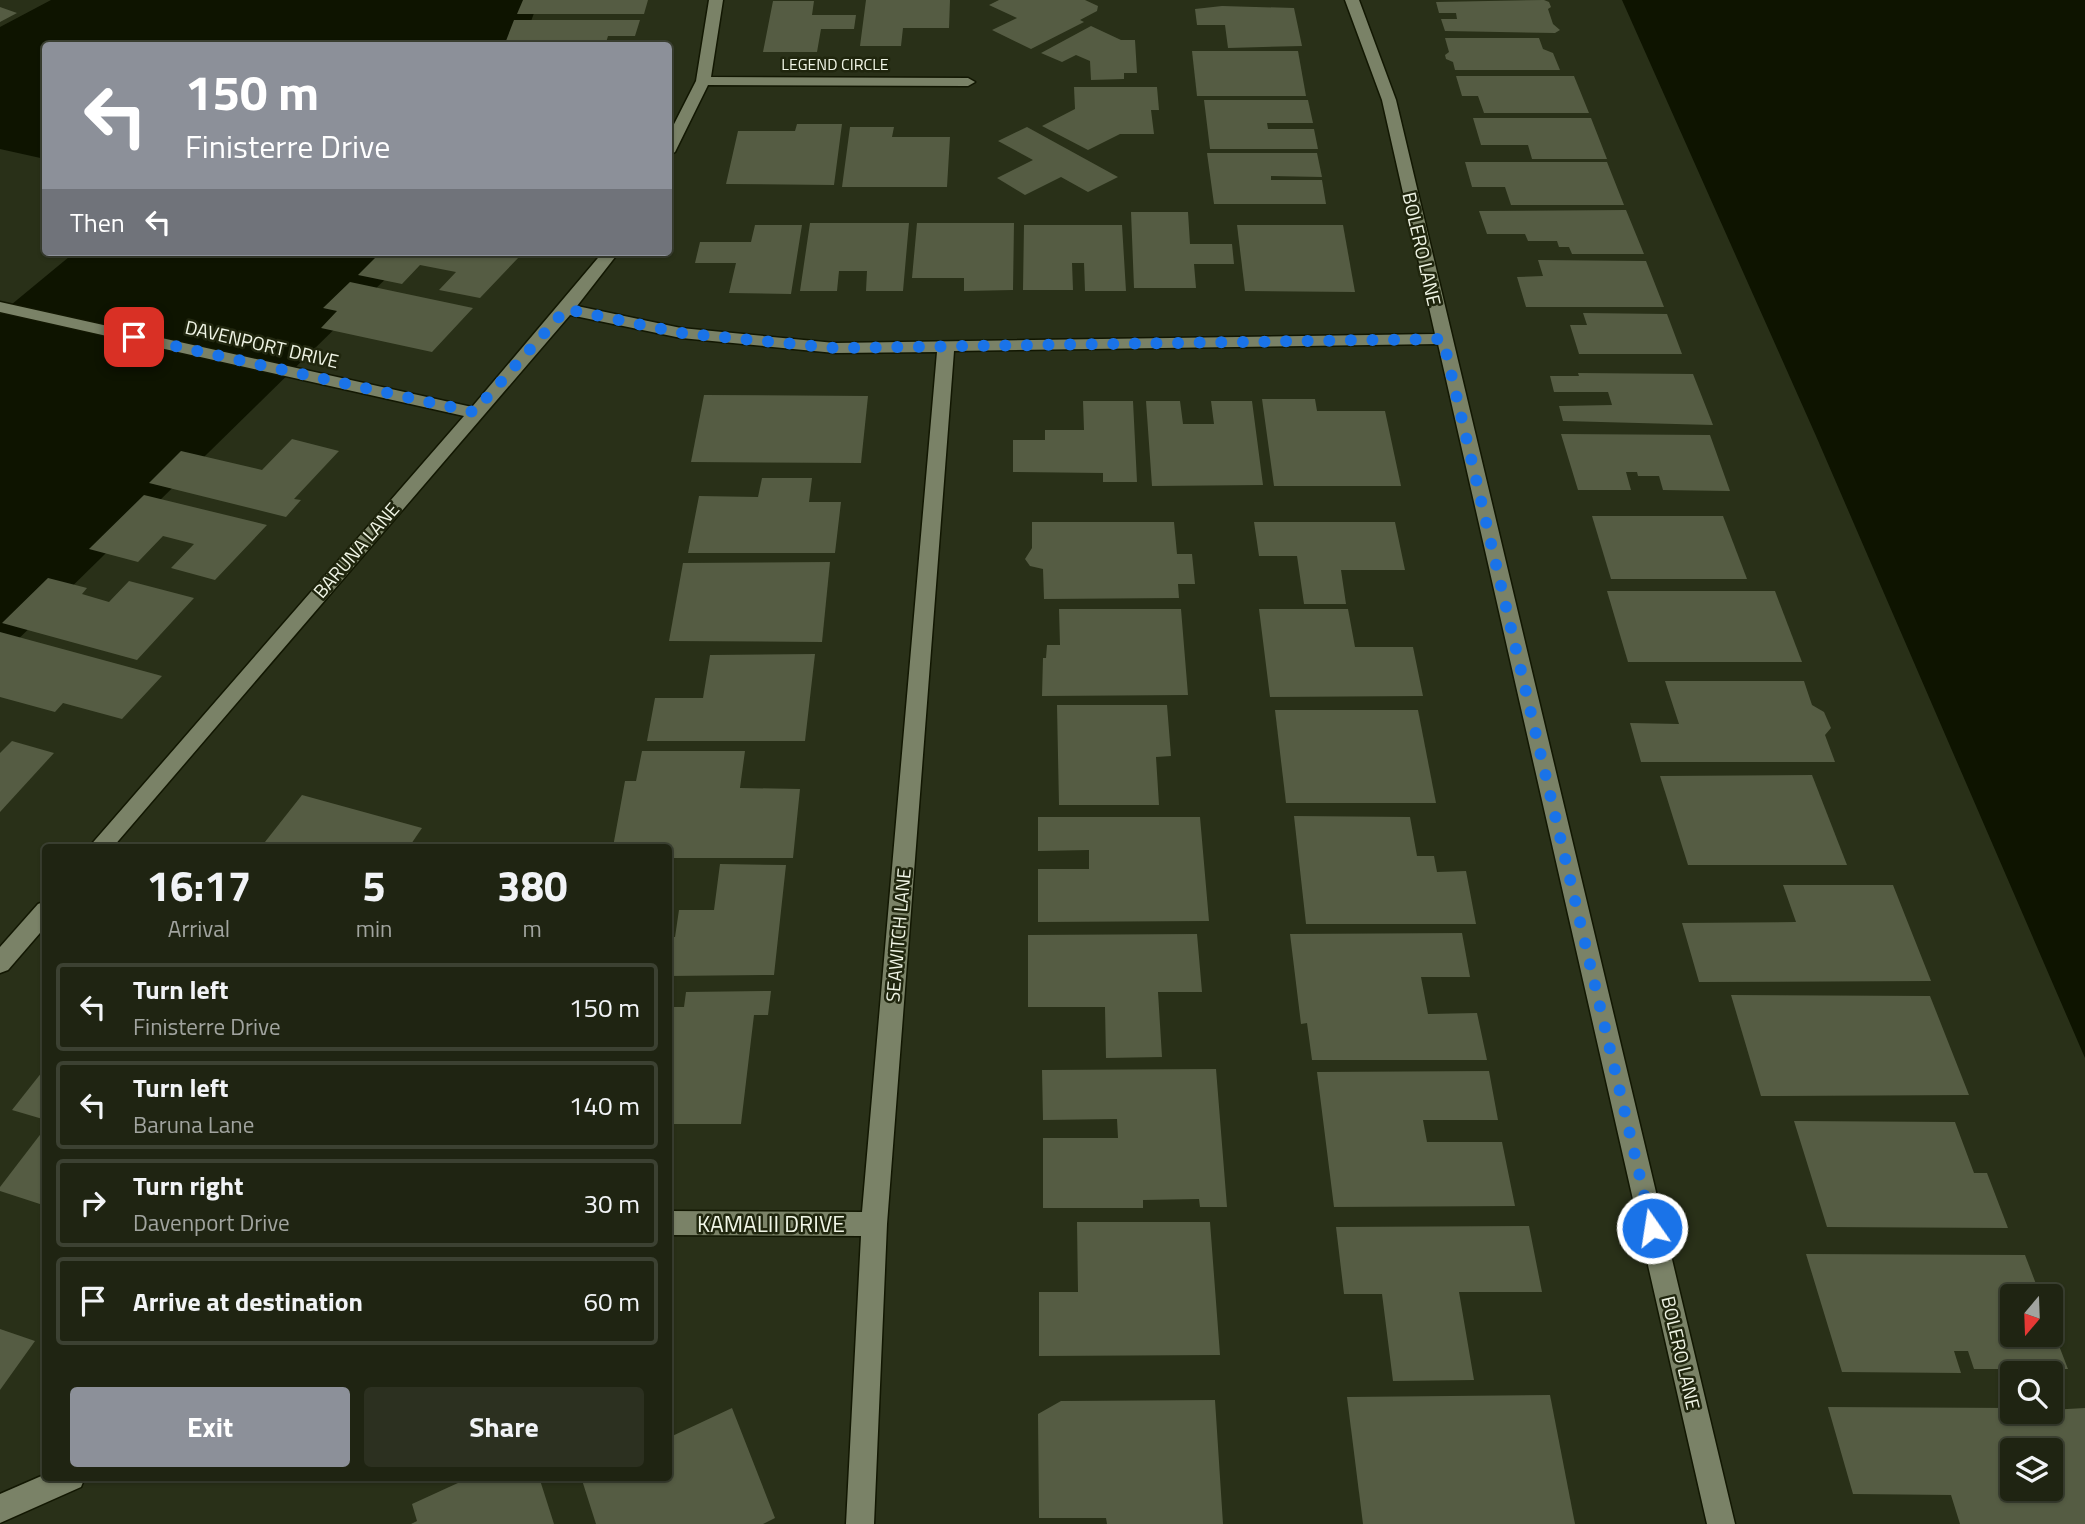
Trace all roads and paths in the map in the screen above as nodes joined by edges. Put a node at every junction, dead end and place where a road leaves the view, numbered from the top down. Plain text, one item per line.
1 (716, 0) edge
2 (1352, 0) edge
3 (703, 80) junction
4 (968, 82) dead end
5 (672, 144) edge
6 (608, 256) edge
7 (0, 307) edge
8 (566, 309) junction
9 (1443, 339) junction
10 (946, 347) junction
11 (474, 412) junction
12 (103, 844) edge
13 (42, 915) edge
14 (0, 963) edge
15 (672, 1223) edge
16 (874, 1224) junction
17 (62, 1481) edge
18 (0, 1509) edge
19 (860, 1524) edge
20 (1721, 1524) edge

1 - 3 street
2 - 9 street, BOLERO LANE
3 - 4 street, LEGEND CIRCLE
3 - 5 street
6 - 8 street, BARUNA LANE
7 - 11 street, DAVENPORT DRIVE
8 - 10 street
8 - 11 street, BARUNA LANE
9 - 10 street
9 - 20 street, BOLERO LANE
10 - 16 street, SEAWITCH LANE
11 - 12 street, BARUNA LANE
13 - 14 street
15 - 16 street, KAMALII DRIVE
16 - 19 street, SEAWITCH LANE
17 - 18 street

